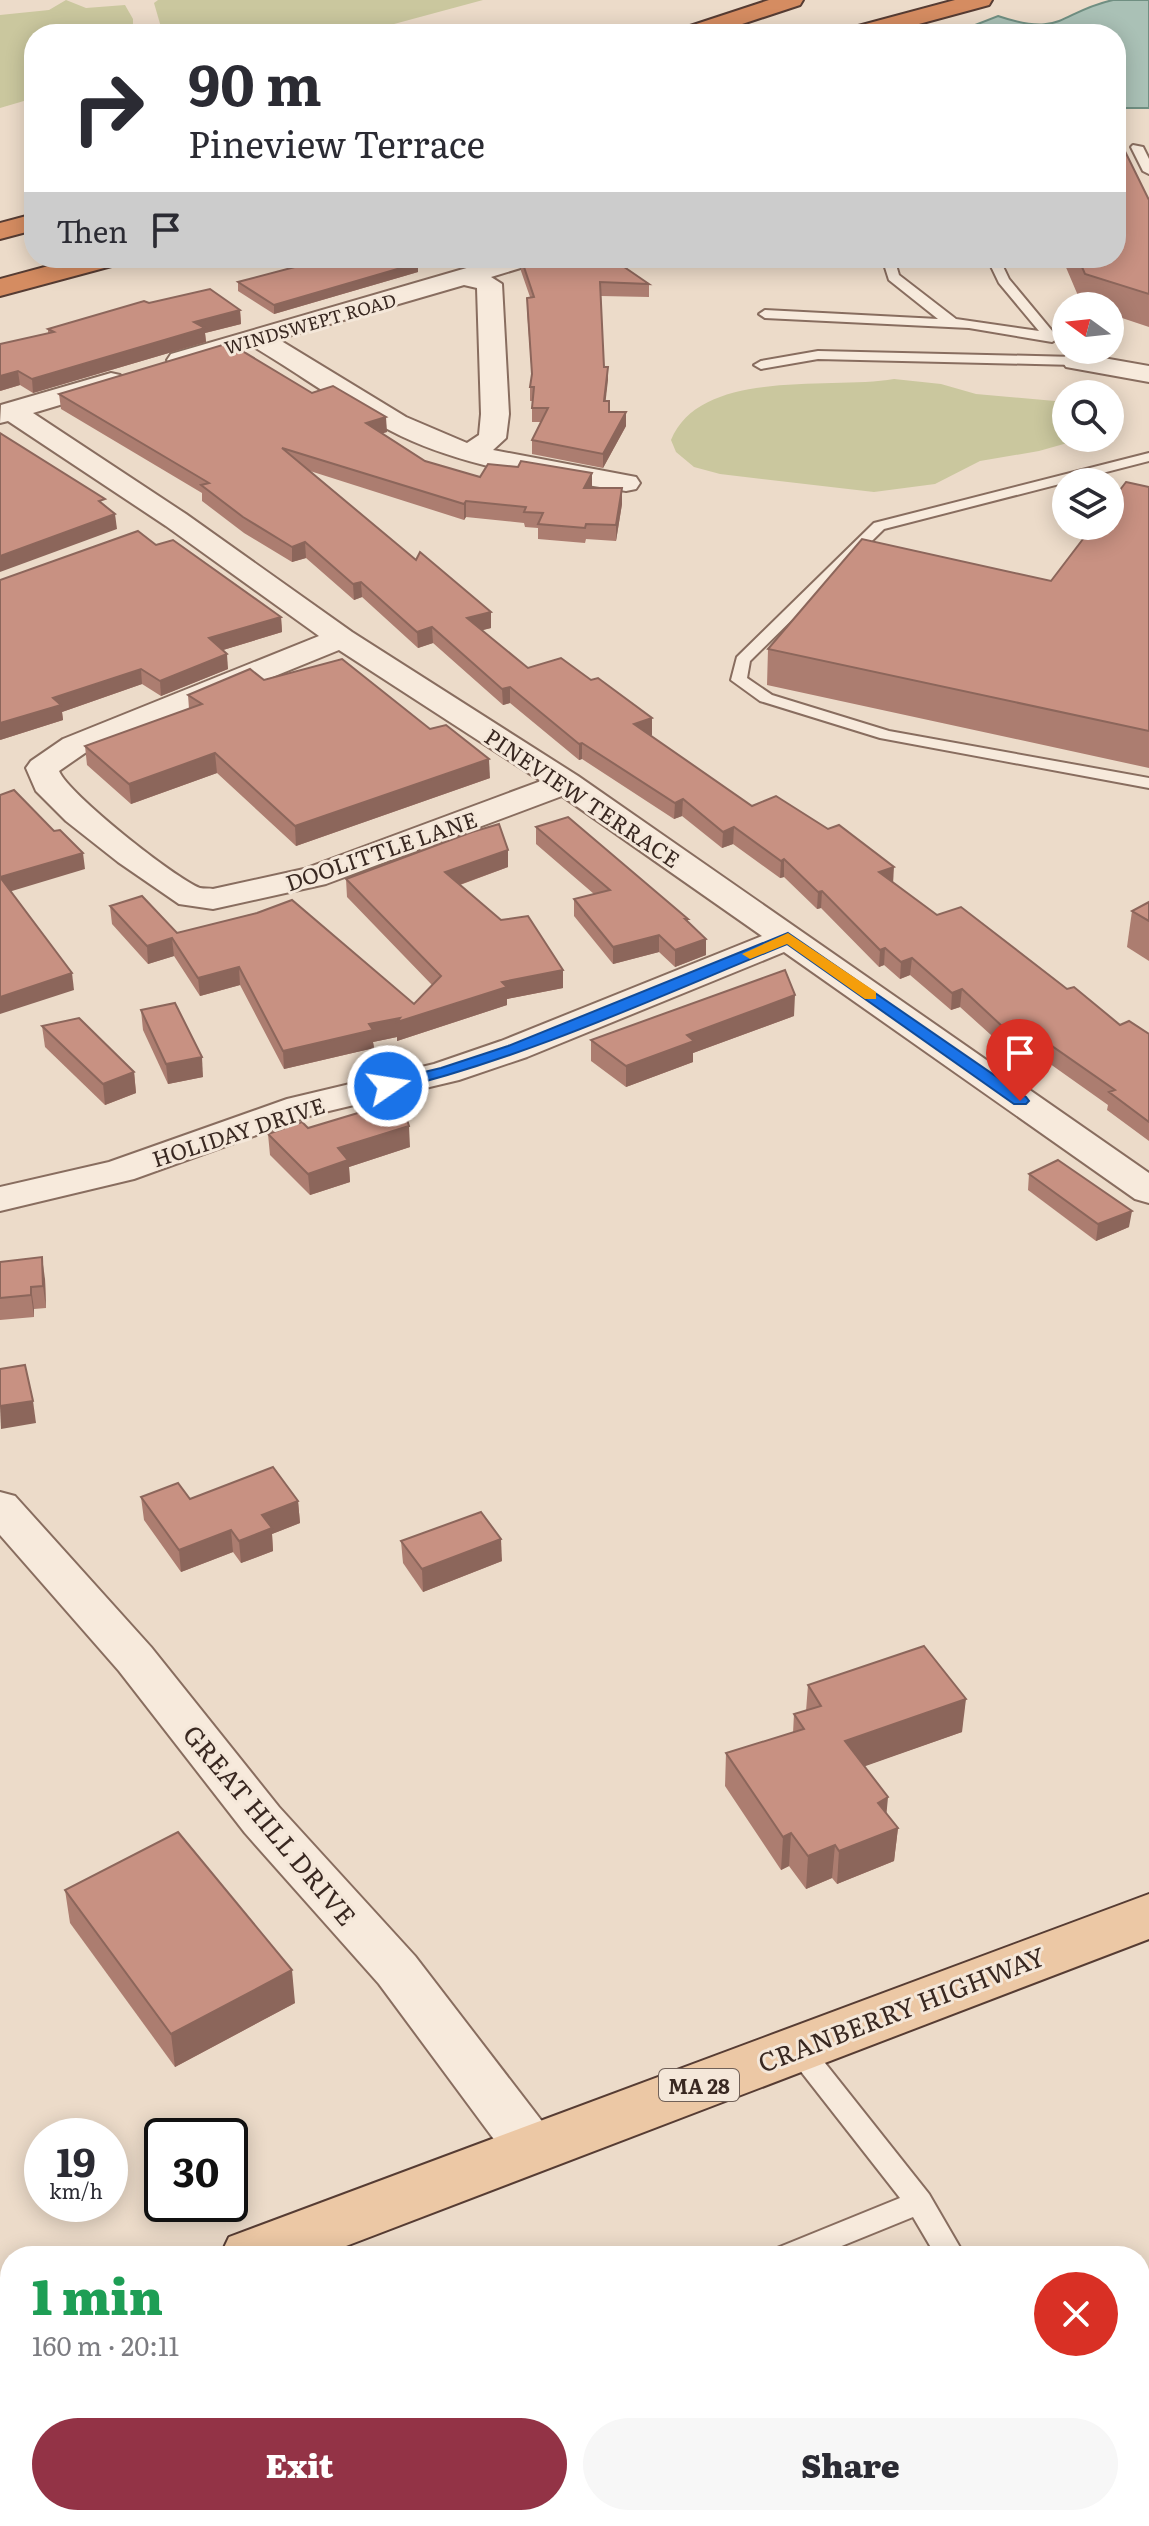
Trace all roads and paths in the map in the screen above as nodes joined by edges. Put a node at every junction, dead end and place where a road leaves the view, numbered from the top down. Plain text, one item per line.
1 (792, 0) edge
2 (945, 0) edge
3 (981, 0) edge
4 (719, 24) edge
5 (879, 24) edge
6 (890, 24) edge
7 (1137, 147) dead end
8 (1149, 171) edge
9 (24, 225) edge
10 (0, 231) edge
11 (73, 268) edge
12 (498, 268) edge
13 (891, 268) edge
14 (998, 268) edge
15 (468, 278) junction
16 (0, 288) edge
17 (765, 314) dead end
18 (952, 323) junction
19 (1049, 336) junction
20 (256, 337) junction
21 (1052, 339) edge
22 (1052, 360) edge
23 (1092, 364) edge
24 (761, 365) dead end
25 (1149, 374) edge
26 (6, 413) edge
27 (470, 453) junction
28 (1149, 457) edge
29 (626, 483) dead end
30 (341, 638) junction
31 (566, 783) junction
32 (1149, 783) edge
33 (788, 938) junction
34 (1149, 1191) edge
35 (0, 1199) edge
36 (0, 1507) edge
37 (1149, 1916) edge
38 (797, 2047) junction
39 (532, 2149) junction
40 (919, 2202) junction
41 (276, 2246) edge
42 (811, 2246) edge
43 (945, 2246) edge

1 - 4 highway
2 - 5 highway
3 - 6 highway
7 - 8 lane
9 - 10 highway
11 - 16 highway
12 - 15 street, WINDSWEPT ROAD
13 - 18 lane
14 - 19 lane
15 - 20 street, WINDSWEPT ROAD
15 - 27 street
17 - 18 lane
18 - 19 lane
19 - 21 lane
20 - 26 street, WINDSWEPT ROAD
20 - 27 street
22 - 24 lane
23 - 25 street
26 - 30 street, PINEVIEW TERRACE
27 - 29 street
28 - 32 lane
30 - 31 street, PINEVIEW TERRACE
30 - 31 street, DOOLITTLE LANE
31 - 33 street, PINEVIEW TERRACE
33 - 34 street, PINEVIEW TERRACE
33 - 35 street, HOLIDAY DRIVE
36 - 39 street, GREAT HILL DRIVE
37 - 38 main road, CRANBERRY HIGHWAY / MA 28
38 - 39 main road, CRANBERRY HIGHWAY / MA 28
38 - 40 lane
39 - 41 main road, CRANBERRY HIGHWAY / MA 28
40 - 42 lane
40 - 43 lane

